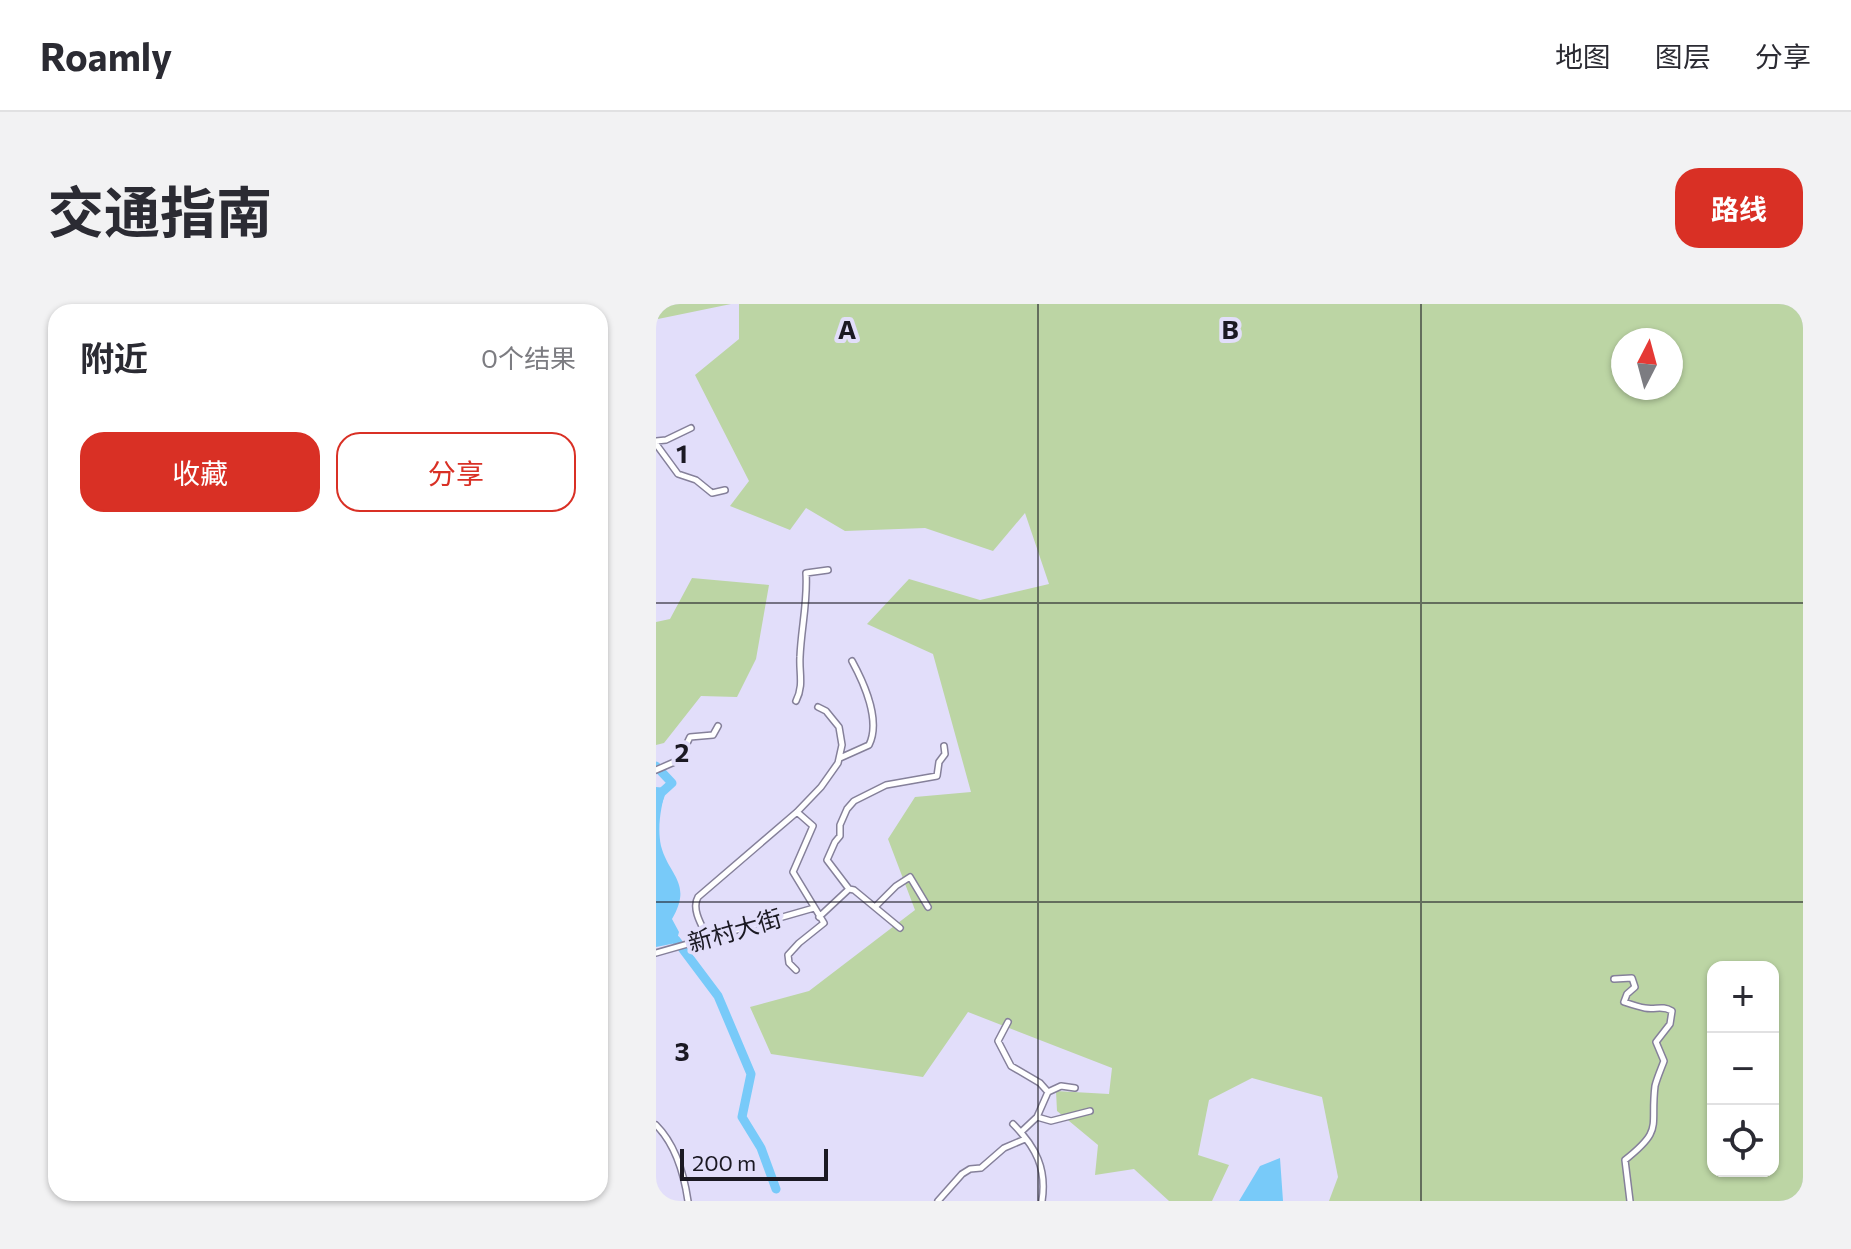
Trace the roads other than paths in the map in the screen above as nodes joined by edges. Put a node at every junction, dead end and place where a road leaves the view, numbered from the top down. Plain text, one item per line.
1 (691, 428) dead end
2 (656, 443) edge
3 (725, 490) dead end
4 (828, 570) dead end
5 (852, 661) dead end
6 (796, 701) dead end
7 (818, 707) dead end
8 (718, 726) dead end
9 (944, 746) dead end
10 (840, 758) junction
11 (656, 770) edge
12 (797, 812) junction
13 (849, 889) junction
14 (875, 907) junction
15 (928, 907) dead end
16 (814, 908) junction
17 (819, 917) junction
18 (900, 928) dead end
19 (708, 938) junction
20 (656, 953) edge
21 (796, 970) dead end
22 (1614, 979) dead end
23 (1008, 1022) dead end
24 (1075, 1088) dead end
25 (1048, 1092) junction
26 (1090, 1111) dead end
27 (1037, 1117) junction
28 (1013, 1124) dead end
29 (656, 1125) edge
30 (1021, 1132) junction
31 (1025, 1139) junction
32 (688, 1201) edge
33 (938, 1201) edge
34 (1042, 1201) edge
35 (1630, 1201) edge

1 - 2 street
2 - 3 street
4 - 6 street
5 - 10 street
7 - 10 street
8 - 11 street
9 - 13 street
10 - 12 street
12 - 16 street
12 - 19 street
13 - 14 street
13 - 17 street
14 - 15 street
14 - 18 street
16 - 17 street
16 - 19 street, 新村大街
17 - 21 street
19 - 20 street, 新村大街
22 - 35 street
23 - 25 street
24 - 25 street
25 - 27 street
26 - 27 street
27 - 30 street
28 - 30 street
29 - 32 street
30 - 31 street
31 - 33 street
31 - 34 street

